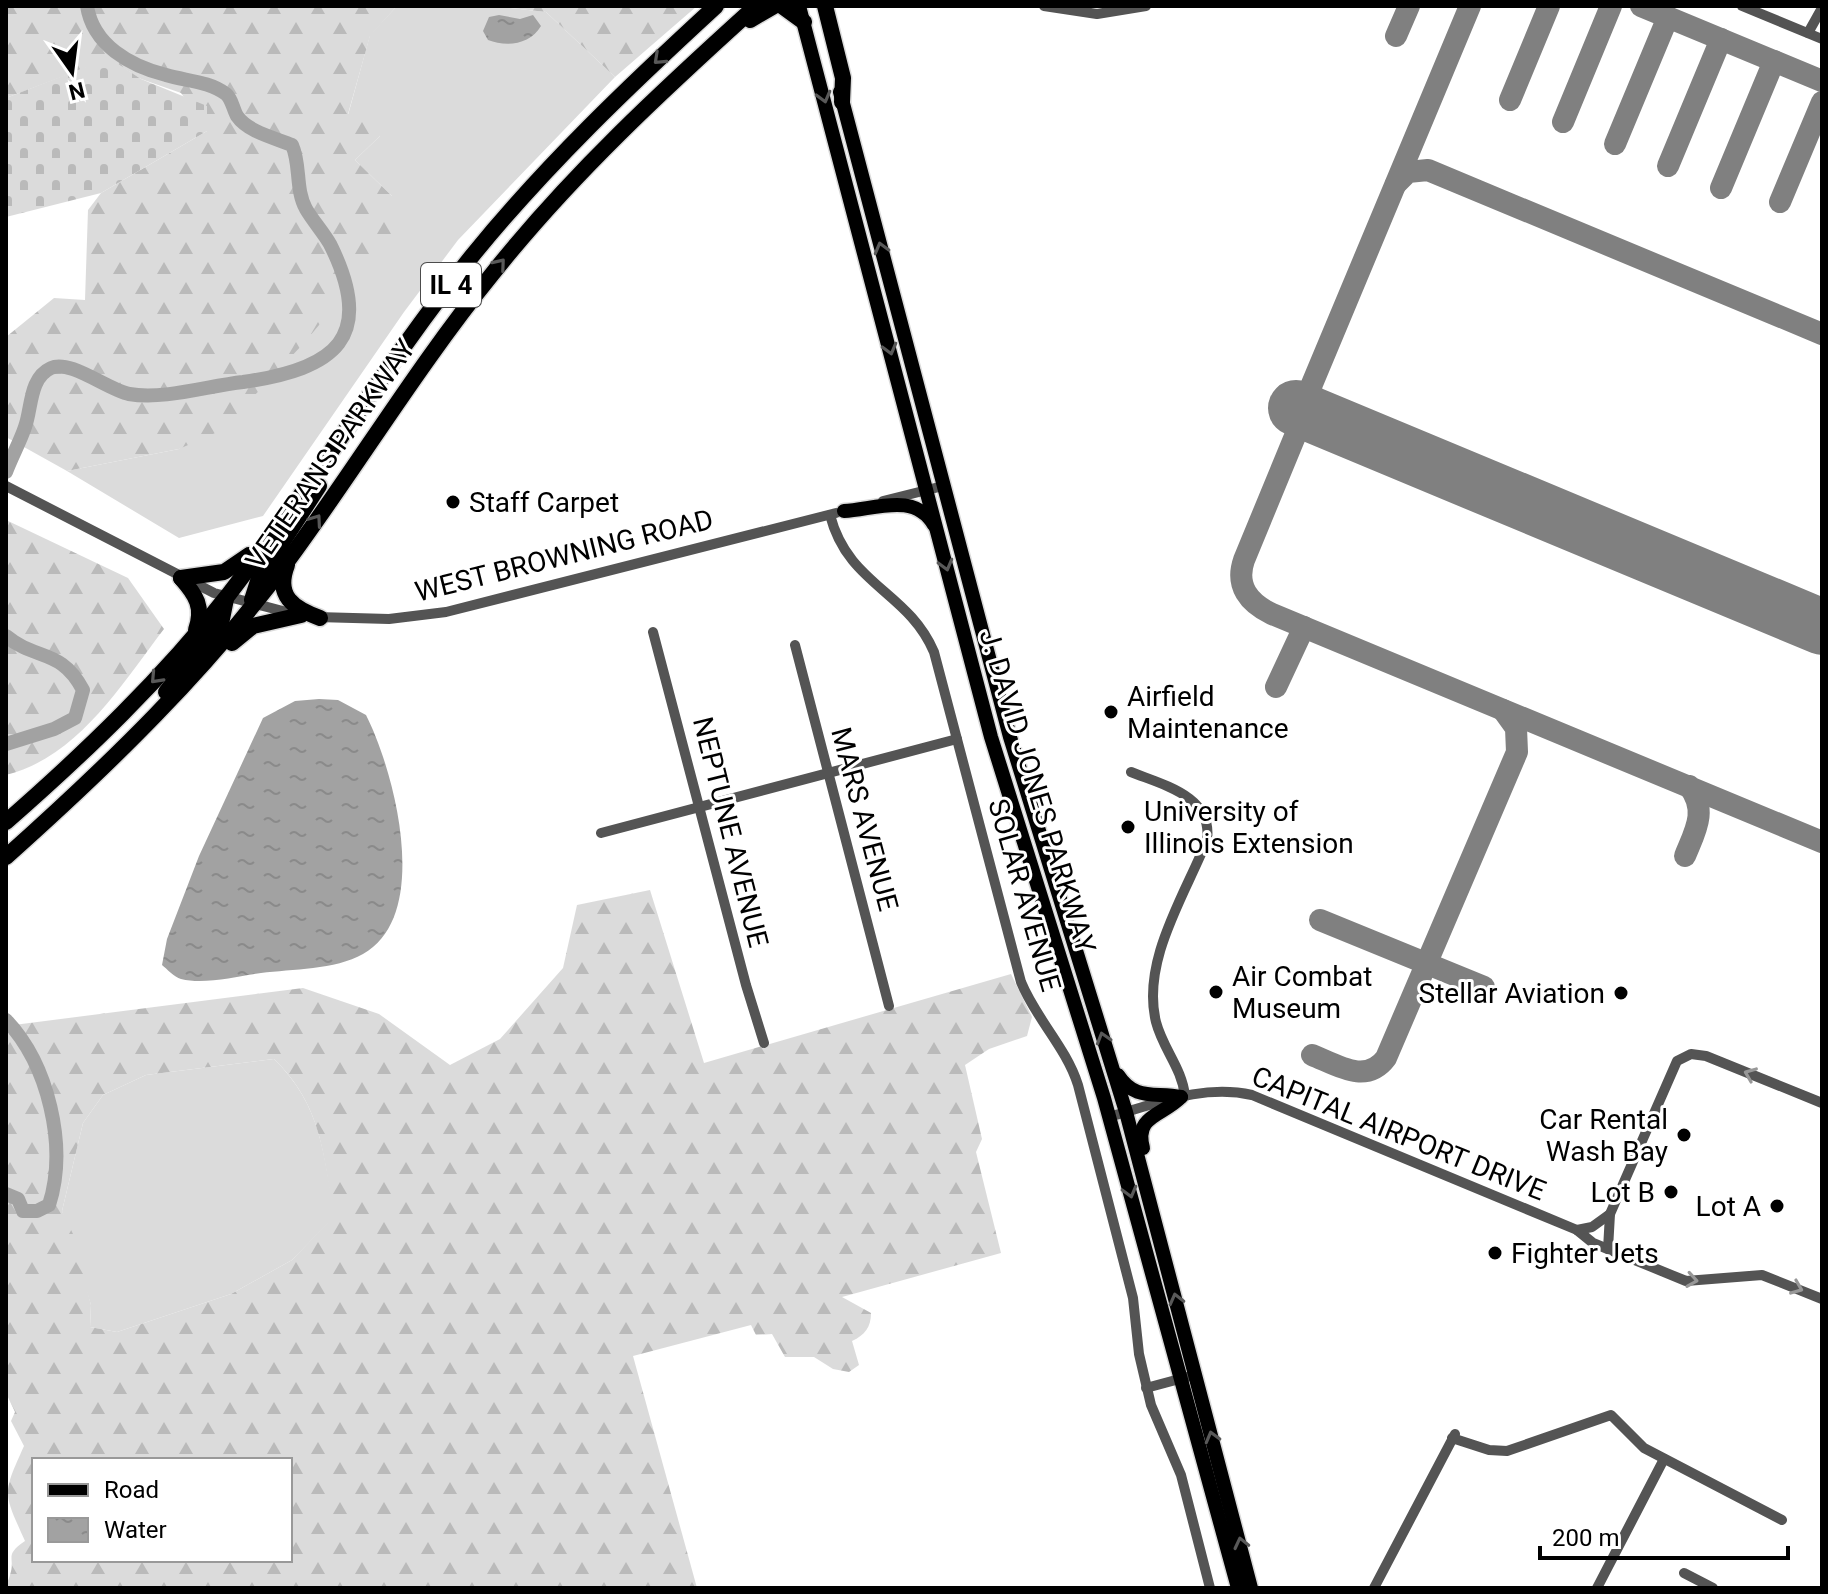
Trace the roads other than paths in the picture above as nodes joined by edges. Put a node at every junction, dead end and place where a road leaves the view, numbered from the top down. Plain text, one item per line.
1 (716, 6) edge
2 (756, 6) edge
3 (774, 6) edge
4 (782, 6) edge
5 (817, 6) edge
6 (825, 6) edge
7 (1044, 6) edge
8 (1146, 6) edge
9 (1742, 6) edge
10 (1822, 8) edge
11 (802, 14) edge
12 (1808, 33) junction
13 (1822, 39) edge
14 (666, 88) junction
15 (842, 102) junction
16 (349, 426) junction
17 (6, 486) edge
18 (943, 486) junction
19 (926, 490) junction
20 (302, 494) junction
21 (837, 513) junction
22 (936, 530) junction
23 (289, 559) junction
24 (181, 578) junction
25 (225, 598) junction
26 (253, 605) junction
27 (301, 615) junction
28 (320, 618) junction
29 (653, 632) dead end
30 (194, 635) junction
31 (795, 645) dead end
32 (168, 704) junction
33 (957, 739) junction
34 (1131, 772) dead end
35 (828, 774) junction
36 (85, 787) junction
37 (700, 808) junction
38 (6, 822) edge
39 (601, 833) dead end
40 (6, 857) edge
41 (889, 1006) dead end
42 (764, 1043) dead end
43 (1111, 1064) junction
44 (1183, 1096) junction
45 (1822, 1103) edge
46 (1126, 1112) junction
47 (1109, 1117) junction
48 (1610, 1214) junction
49 (1577, 1230) junction
50 (1162, 1244) junction
51 (1608, 1249) junction
52 (1822, 1299) edge
53 (1196, 1375) junction
54 (1179, 1379) junction
55 (1146, 1388) junction
56 (1664, 1459) junction
57 (1782, 1520) dead end
58 (1684, 1573) dead end
59 (1210, 1588) edge
60 (1238, 1588) edge
61 (1251, 1588) edge
62 (1374, 1588) edge
63 (1597, 1588) edge
64 (1713, 1588) edge

1 -> 16 highway, VETERANS PARKWAY / IL 4
2 - 14 highway, VETERANS PARKWAY / IL 4
3 - 14 highway
4 - 11 highway
5 - 15 main road, J. DAVID JONES PARKWAY
6 - 15 highway
7 - 8 street
9 - 12 street
10 - 12 street
11 -> 19 main road, J. DAVID JONES PARKWAY
12 - 13 street
23 -> 14 highway, VETERANS PARKWAY / IL 4
18 -> 15 main road, J. DAVID JONES PARKWAY
16 - 20 highway, VETERANS PARKWAY / IL 4
16 - 26 highway
17 - 24 street, WEST BROWNING ROAD
18 - 19 street, WEST BROWNING ROAD
43 -> 18 main road, J. DAVID JONES PARKWAY
19 - 21 street, WEST BROWNING ROAD
19 - 22 main road, J. DAVID JONES PARKWAY
20 - 24 highway
20 - 25 highway, VETERANS PARKWAY / IL 4
21 - 22 main road
21 - 28 street, WEST BROWNING ROAD
21 - 33 street, SOLAR AVENUE
22 -> 47 main road, J. DAVID JONES PARKWAY
23 - 26 highway, VETERANS PARKWAY / IL 4
23 - 28 highway
24 - 25 street, WEST BROWNING ROAD
24 - 30 highway
25 - 26 street, WEST BROWNING ROAD
25 - 30 highway, VETERANS PARKWAY / IL 4
25 - 36 highway
26 - 27 street, WEST BROWNING ROAD
26 - 32 highway, VETERANS PARKWAY / IL 4
27 - 28 street, WEST BROWNING ROAD
27 - 32 highway
29 - 37 street, NEPTUNE AVENUE
30 -> 38 highway, VETERANS PARKWAY / IL 4
31 - 35 street, MARS AVENUE
32 - 36 highway, VETERANS PARKWAY / IL 4
33 - 35 street
33 - 55 street, SOLAR AVENUE
34 - 44 street
35 - 37 street
35 - 41 street, MARS AVENUE
36 - 40 highway, VETERANS PARKWAY / IL 4
37 - 39 street
37 - 42 street, NEPTUNE AVENUE
43 - 44 main road
43 - 46 main road, J. DAVID JONES PARKWAY
44 - 46 street, CAPITAL AIRPORT DRIVE
44 - 49 street, CAPITAL AIRPORT DRIVE
44 - 50 main road
45 -> 48 street
46 - 47 street, CAPITAL AIRPORT DRIVE
46 - 50 main road, J. DAVID JONES PARKWAY
47 -> 54 main road, J. DAVID JONES PARKWAY
48 - 49 street
48 - 51 street
49 - 51 street, CAPITAL AIRPORT DRIVE
53 -> 50 main road, J. DAVID JONES PARKWAY
51 -> 52 street, CAPITAL AIRPORT DRIVE
53 - 54 street
61 -> 53 main road, J. DAVID JONES PARKWAY
54 - 55 street
54 - 60 main road, J. DAVID JONES PARKWAY
55 - 59 street, SOLAR AVENUE
56 - 57 street
56 - 62 street
56 - 63 street
58 - 64 street

